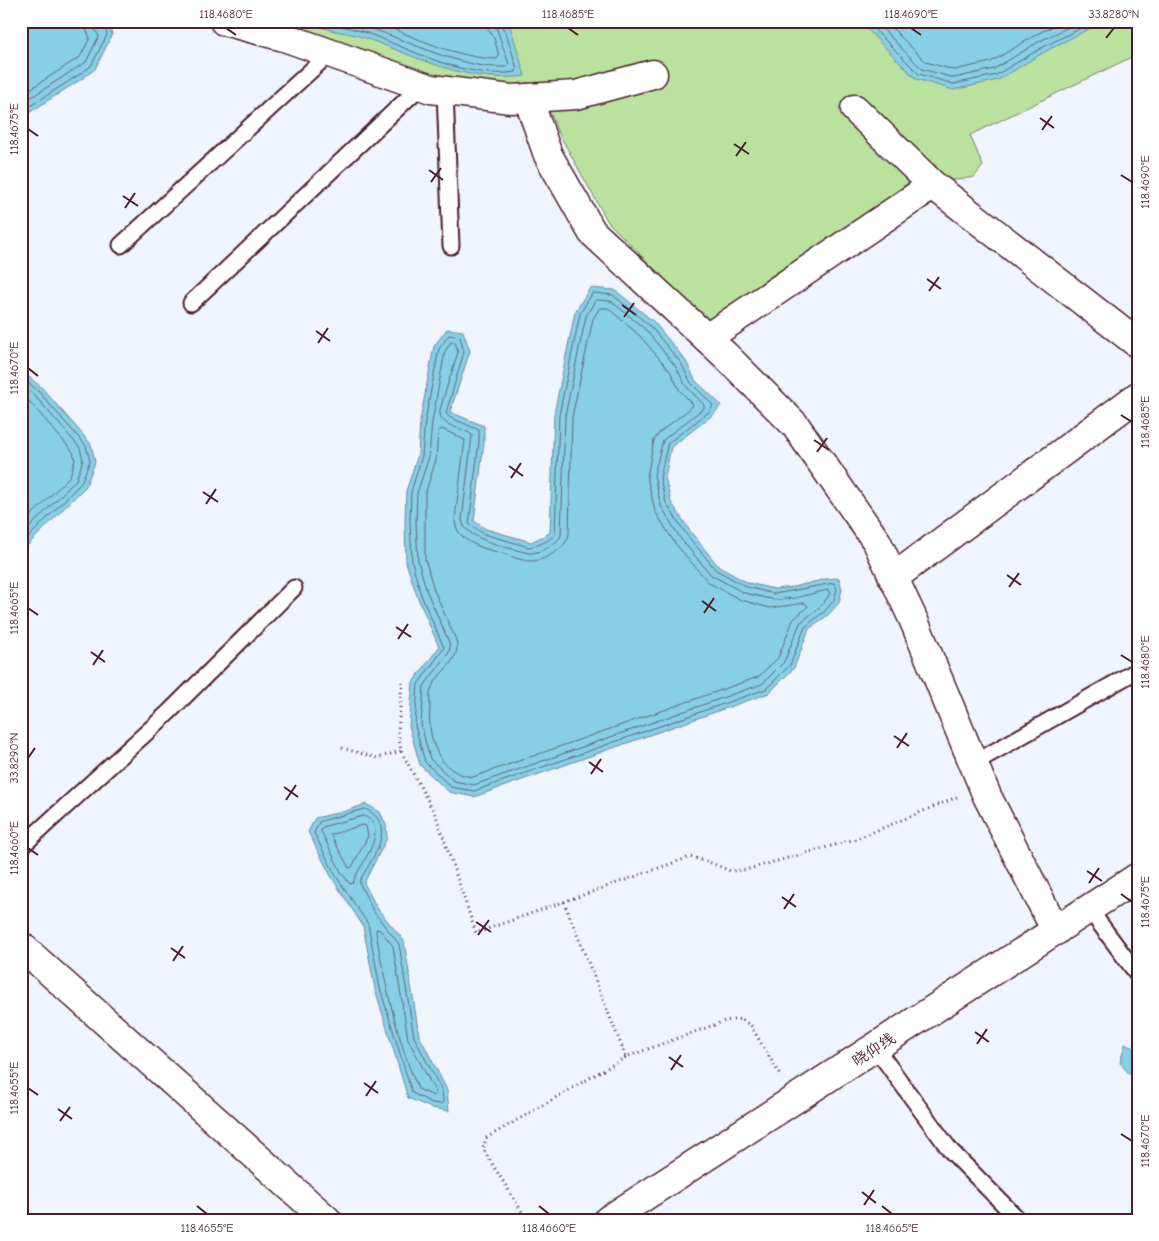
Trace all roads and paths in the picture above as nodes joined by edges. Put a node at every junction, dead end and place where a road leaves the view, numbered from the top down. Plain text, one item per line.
1 (224, 21) edge
2 (330, 53) junction
3 (653, 74) dead end
4 (433, 88) junction
5 (528, 98) junction
6 (855, 109) dead end
7 (933, 185) junction
8 (121, 245) dead end
9 (451, 246) dead end
10 (191, 303) dead end
11 (707, 338) junction
12 (1138, 344) edge
13 (1138, 396) edge
14 (893, 578) junction
15 (294, 588) dead end
16 (1138, 670) edge
17 (402, 682) dead end
18 (342, 748) dead end
19 (401, 751) junction
20 (978, 774) junction
21 (21, 847) edge
22 (1138, 877) edge
23 (564, 902) junction
24 (1089, 909) junction
25 (1056, 931) junction
26 (21, 946) edge
27 (1138, 975) edge
28 (875, 1047) junction
29 (626, 1057) junction
30 (794, 1100) junction
31 (327, 1220) edge
32 (527, 1220) edge
33 (608, 1220) edge
34 (1019, 1220) edge

1 - 2 street
2 - 4 street
2 - 8 lane
3 - 5 street
4 - 5 street
4 - 9 lane
4 - 10 lane
5 - 11 street
6 - 7 street
7 - 11 street
7 - 12 street
11 - 14 street
13 - 14 street
14 - 20 street
15 - 21 lane
16 - 20 lane
17 - 19 path
18 - 19 path
19 - 23 path
20 - 23 path
20 - 25 street
22 - 24 street, 晓仰线
23 - 29 path
24 - 25 street, 晓仰线
24 - 27 lane
25 - 28 street, 晓仰线
26 - 31 street
28 - 30 street, 晓仰线
28 - 34 lane
29 - 30 path
29 - 32 path
30 - 33 street, 晓仰线

